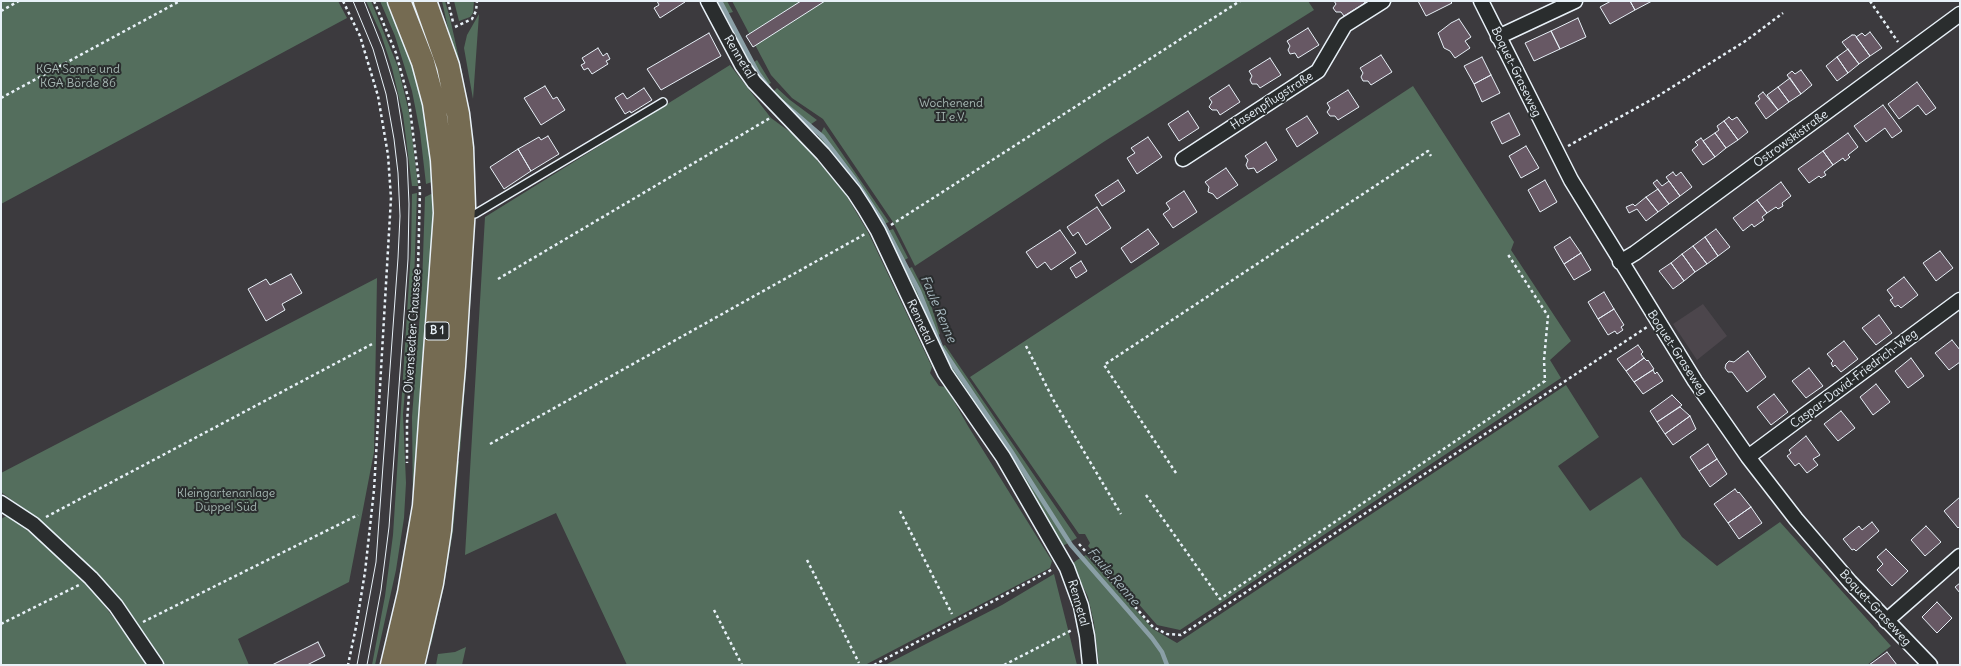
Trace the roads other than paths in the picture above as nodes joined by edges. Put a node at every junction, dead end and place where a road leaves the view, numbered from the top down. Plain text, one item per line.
1 (399, 1) edge
2 (425, 1) edge
3 (708, 1) edge
4 (1383, 1) edge
5 (1481, 1) edge
6 (1575, 1) edge
7 (1960, 14) edge
8 (1498, 37) junction
9 (663, 102) dead end
10 (1183, 159) dead end
11 (464, 213) junction
12 (1620, 262) junction
13 (1960, 300) edge
14 (1748, 457) junction
15 (1, 503) edge
16 (1960, 556) edge
17 (1886, 621) junction
18 (156, 665) edge
19 (392, 665) edge
20 (414, 665) edge
21 (1090, 665) edge
22 (1930, 665) edge

1 - 19 main road, Olvenstedter Chaussee / B 1
2 - 11 main road, B 1
3 - 21 street, Rennetal
4 - 10 street, Hasenpflugstraße
5 - 8 street, Boquet-Graseweg
6 - 8 street
7 - 12 street, Ostrowskistraße
8 - 12 street, Boquet-Graseweg
9 - 11 lane
11 - 20 main road, B 1
12 - 14 street, Boquet-Graseweg
13 - 14 street, Caspar-David-Friedrich-Weg
14 - 17 street, Boquet-Graseweg
15 - 18 street
16 - 17 street
17 - 22 street, Boquet-Graseweg

